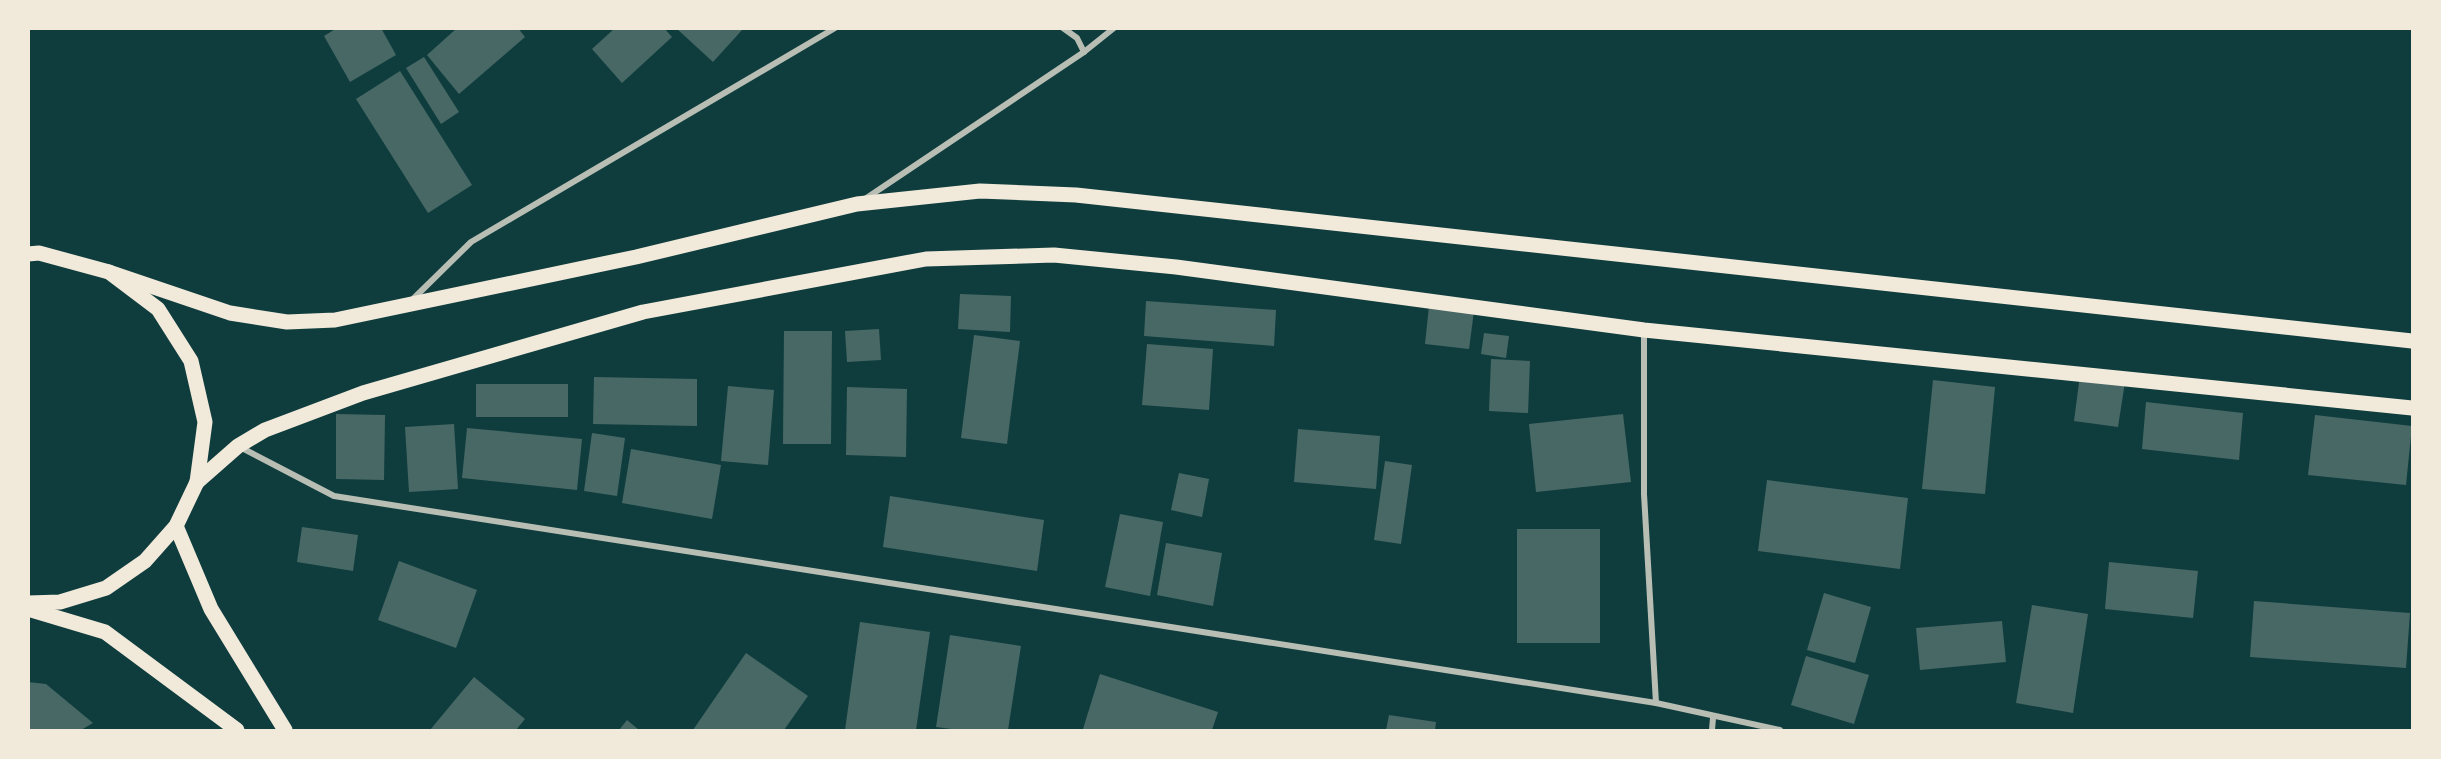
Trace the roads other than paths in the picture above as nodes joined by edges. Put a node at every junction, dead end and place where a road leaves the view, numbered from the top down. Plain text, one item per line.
1 (835, 28) edge
2 (1063, 28) edge
3 (1114, 28) edge
4 (1084, 52) junction
5 (857, 204) junction
6 (28, 254) edge
7 (109, 272) junction
8 (408, 305) junction
9 (1644, 330) junction
10 (2412, 341) edge
11 (2412, 408) edge
12 (238, 446) junction
13 (197, 482) junction
14 (176, 526) junction
15 (28, 603) edge
16 (28, 609) edge
17 (1656, 704) junction
18 (1713, 717) junction
19 (237, 730) edge
20 (285, 730) edge
21 (1712, 730) edge
22 (1780, 730) edge

1 - 8 street
2 - 4 street
3 - 4 street
4 - 5 street
5 - 8 main road
5 - 10 main road
6 - 7 main road
7 - 8 main road
7 - 13 main road
9 - 11 main road
9 - 12 main road
9 - 17 street
12 - 13 main road
12 - 17 street
13 - 14 main road
14 - 15 main road
14 - 20 main road
16 - 19 main road
17 - 18 street
18 - 21 street
18 - 22 street

